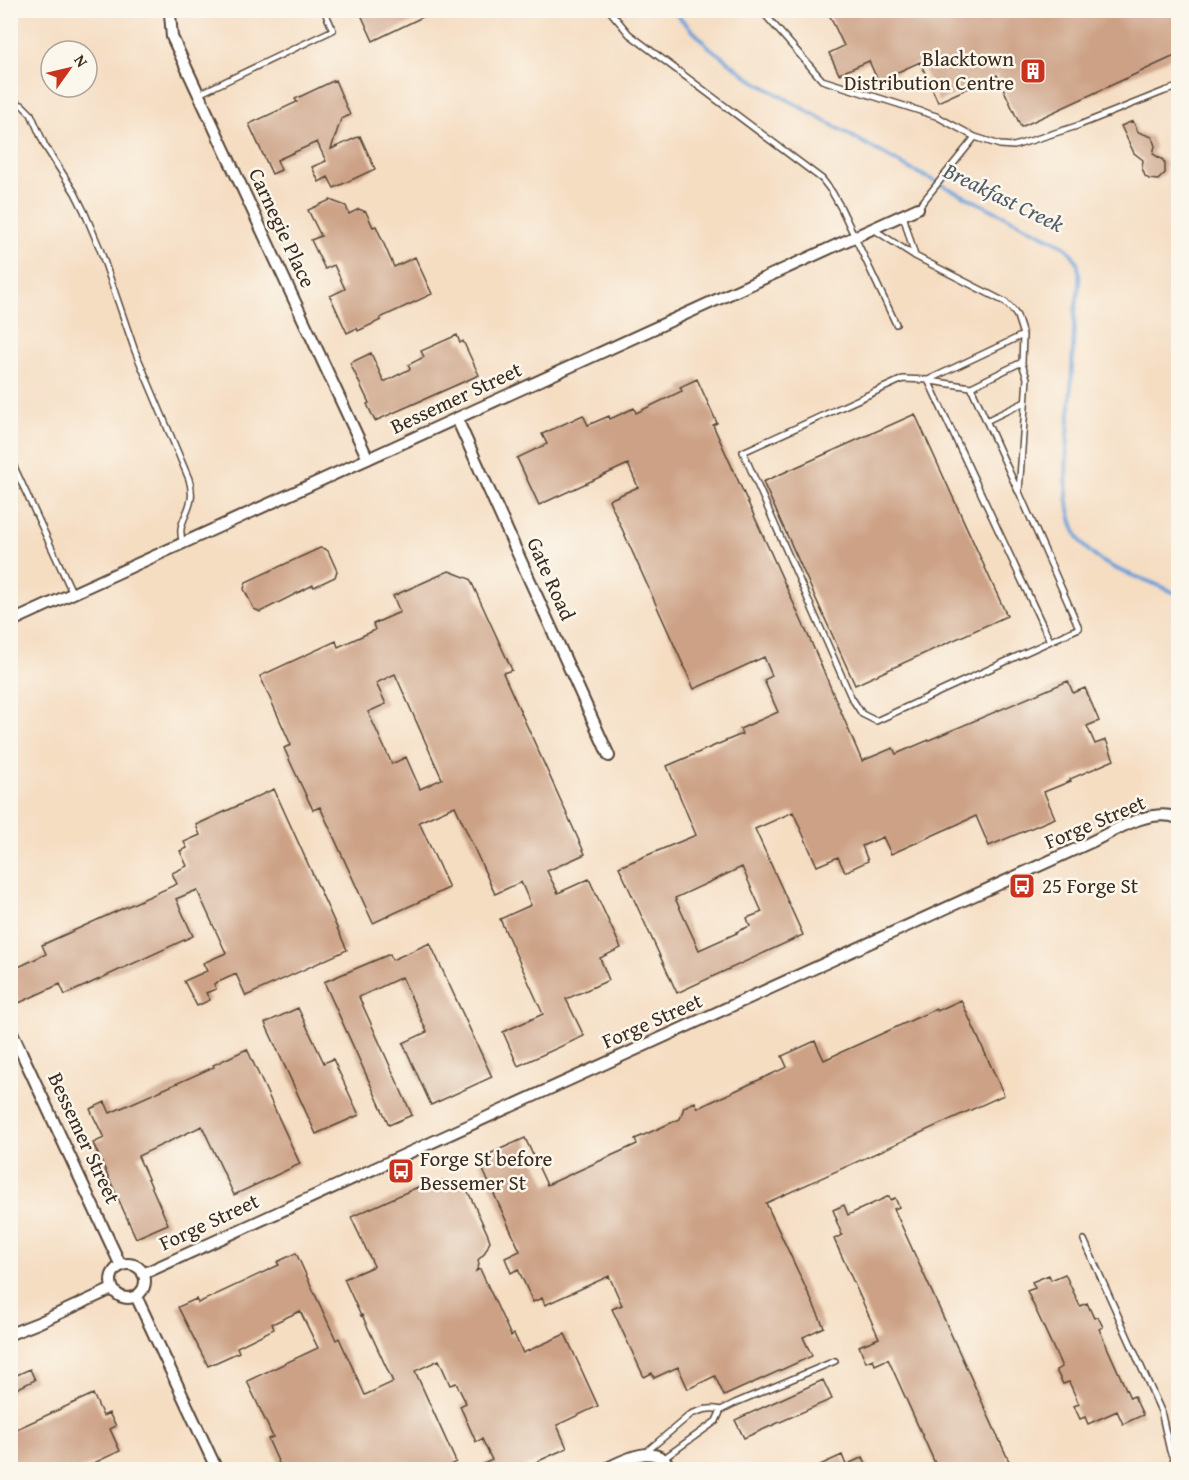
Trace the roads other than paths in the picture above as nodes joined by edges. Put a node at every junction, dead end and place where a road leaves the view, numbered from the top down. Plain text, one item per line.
1 (172, 10) edge
2 (324, 10) edge
3 (609, 10) edge
4 (761, 10) edge
5 (1179, 87) edge
6 (199, 94) junction
7 (10, 103) edge
8 (975, 137) junction
9 (918, 208) joint
10 (903, 215) junction
11 (873, 229) junction
12 (855, 237) junction
13 (915, 256) junction
14 (896, 324) dead end
15 (1023, 335) junction
16 (1023, 362) junction
17 (928, 380) junction
18 (971, 387) junction
19 (1025, 402) junction
20 (458, 419) junction
21 (986, 421) junction
22 (10, 458) edge
23 (369, 459) junction
24 (1019, 492) junction
25 (183, 544) junction
26 (73, 594) junction
27 (10, 622) edge
28 (1050, 642) junction
29 (609, 756) dead end
30 (1179, 818) edge
31 (10, 1028) edge
32 (1084, 1240) dead end
33 (121, 1266) junction
34 (143, 1274) junction
35 (112, 1288) junction
36 (136, 1296) junction
37 (10, 1334) edge
38 (835, 1361) dead end
39 (721, 1410) junction
40 (645, 1454) junction
41 (663, 1459) junction
42 (1179, 1469) edge
43 (217, 1470) edge
44 (603, 1470) edge
45 (672, 1470) edge

1 - 6 street, Carnegie Place
2 - 6 lane
3 - 12 lane
4 - 8 lane
5 - 8 lane
6 - 23 street, Carnegie Place
7 - 25 lane
8 - 9 lane
9 - 10 street, Bessemer Street
10 - 11 street, Bessemer Street
10 - 13 lane
11 - 12 street, Bessemer Street
11 - 13 lane
12 - 14 lane
12 - 20 street, Bessemer Street
13 - 15 lane
15 - 16 lane
15 - 17 lane
16 - 18 lane
16 - 19 lane
17 - 18 lane
17 - 28 lane
17 - 28 lane
18 - 21 lane
19 - 21 lane
19 - 24 lane
20 - 23 street, Bessemer Street
20 - 29 street, Gate Road
21 - 24 lane
22 - 26 lane
23 - 25 street, Bessemer Street
24 - 28 lane
25 - 26 street, Bessemer Street
26 - 27 street, Bessemer Street
30 - 34 street, Forge Street
31 - 33 street, Bessemer Street
32 - 42 lane
33 - 34 street
33 - 35 street
34 - 36 street
35 - 36 street
35 - 37 street
36 - 43 street
38 - 39 lane
39 - 40 lane
39 - 41 lane
40 - 41 street
40 - 44 street
41 - 45 street

